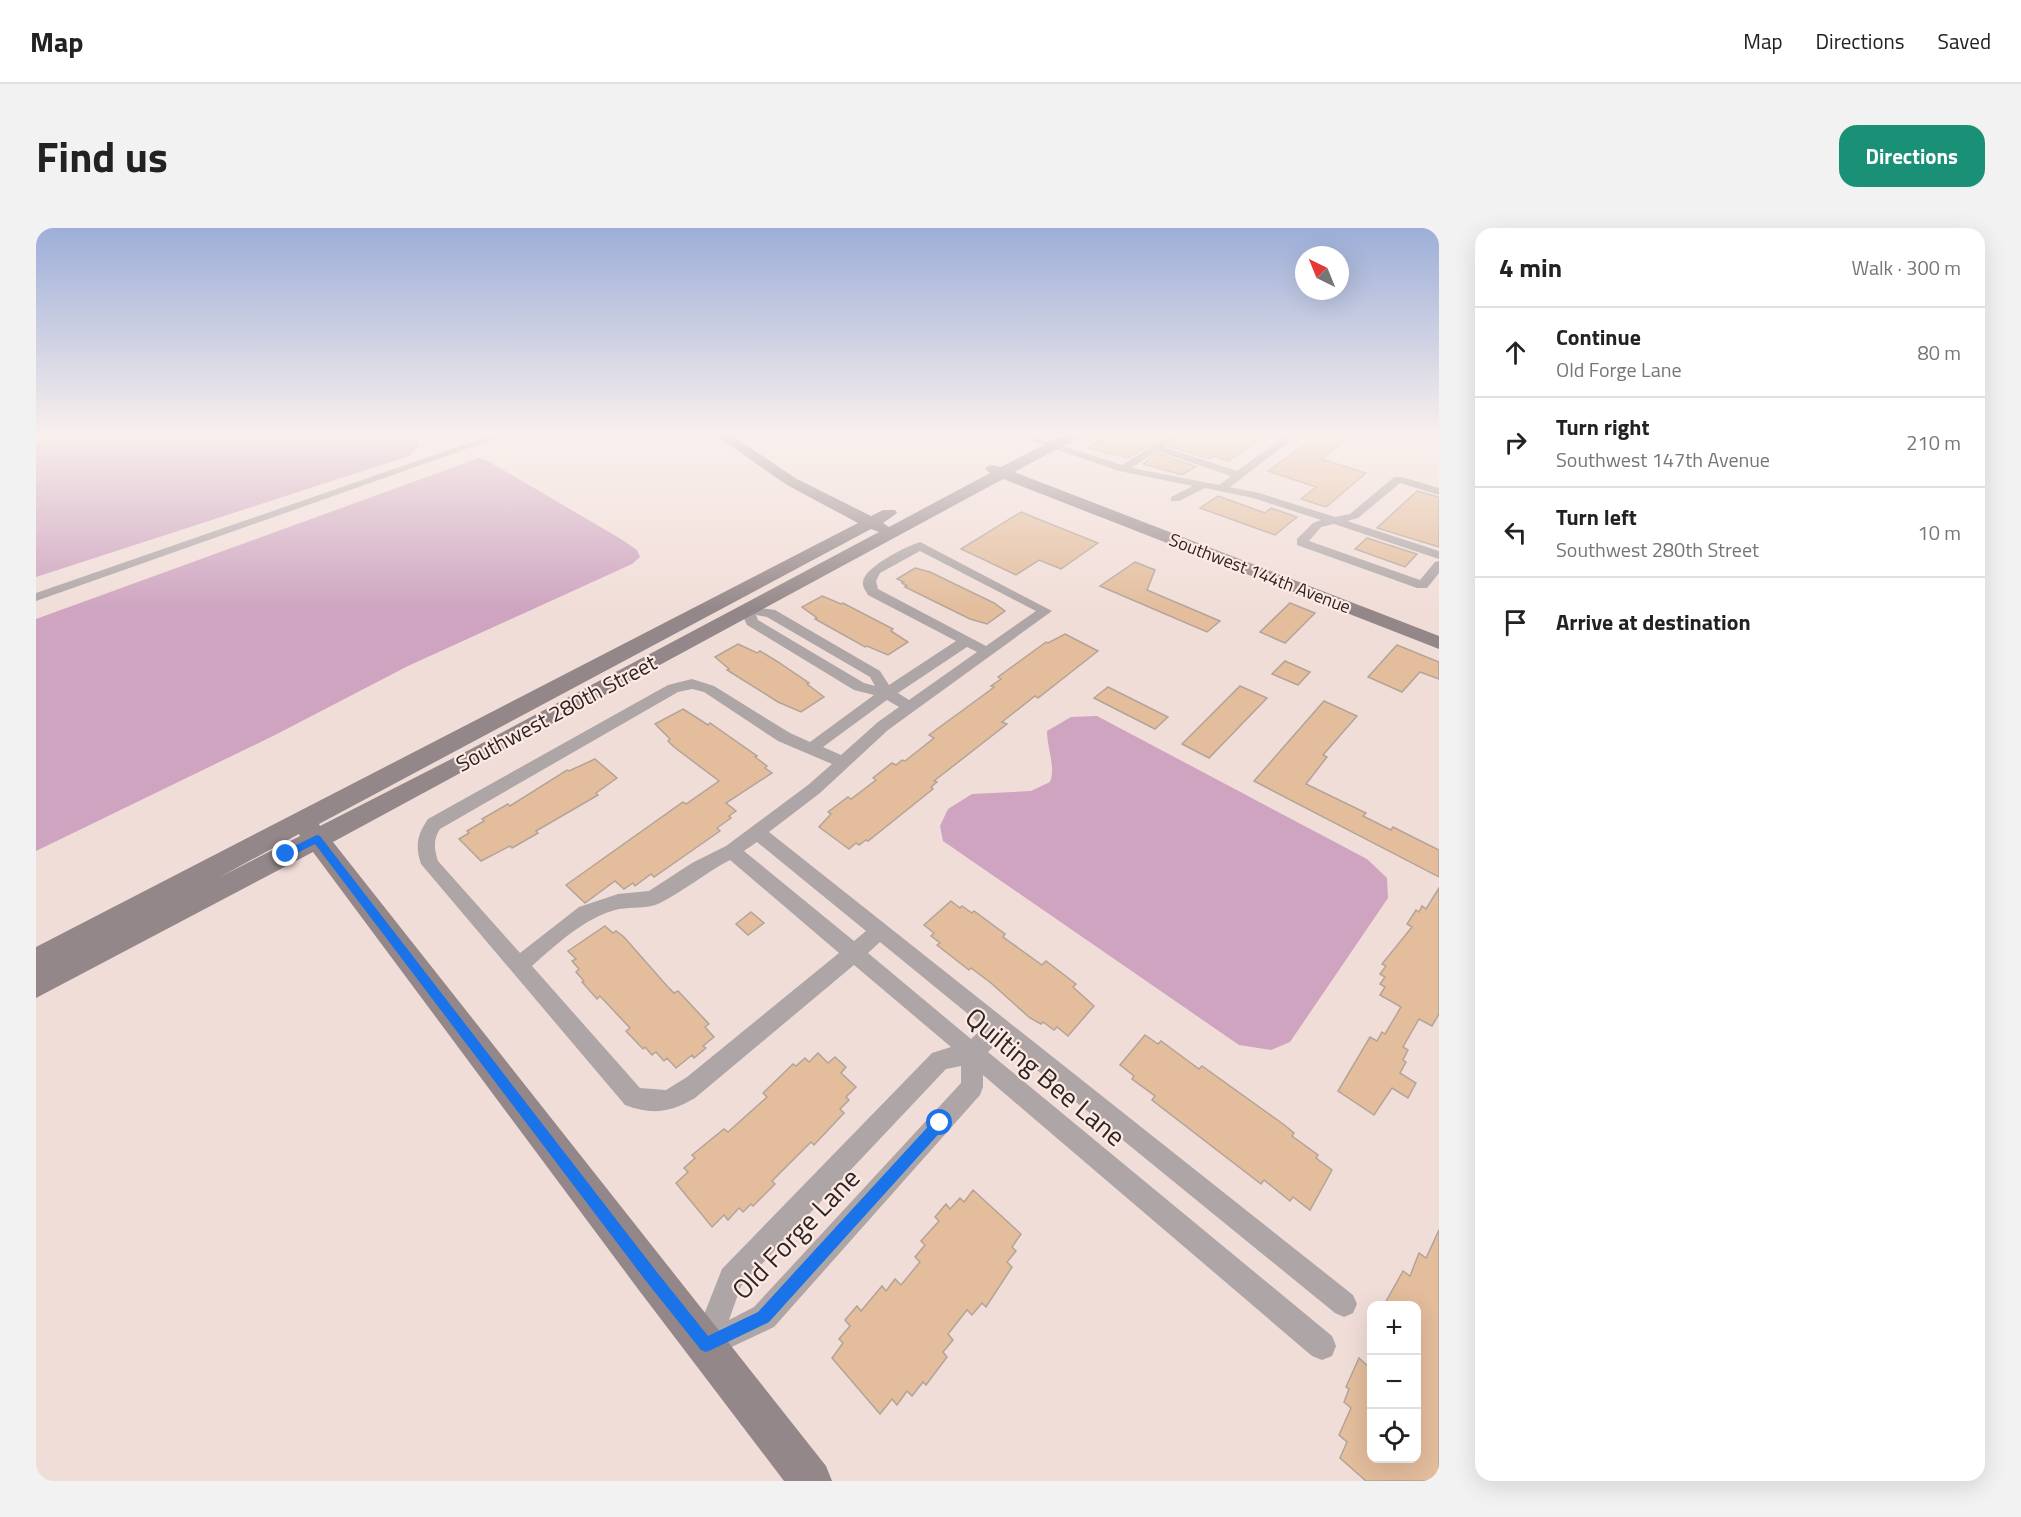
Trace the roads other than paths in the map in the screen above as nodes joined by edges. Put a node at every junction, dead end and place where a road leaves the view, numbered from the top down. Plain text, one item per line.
1 (333, 493) edge
2 (814, 493) edge
3 (963, 493) edge
4 (1054, 493) edge
5 (1186, 493) edge
6 (1248, 493) edge
7 (1381, 493) edge
8 (1175, 499) dead end
9 (900, 507) dead end
10 (1335, 519) junction
11 (870, 523) junction
12 (889, 533) junction
13 (1439, 555) edge
14 (1439, 565) edge
15 (36, 597) edge
16 (738, 604) junction
17 (966, 640) junction
18 (1439, 643) edge
19 (987, 652) junction
20 (887, 693) junction
21 (909, 707) junction
22 (460, 739) junction
23 (811, 749) junction
24 (479, 754) junction
25 (843, 762) junction
26 (310, 830) junction
27 (758, 833) junction
28 (732, 851) junction
29 (880, 931) junction
30 (854, 954) junction
31 (36, 961) edge
32 (519, 965) junction
33 (36, 985) edge
34 (999, 1026) junction
35 (972, 1053) junction
36 (1344, 1304) dead end
37 (706, 1345) junction
38 (1322, 1346) dead end
39 (812, 1481) edge

1 - 15 street
2 - 11 street
3 - 12 street, Southwest 280th Street
4 - 18 street, Southwest 144th Avenue
5 - 8 street
6 - 10 street
7 - 10 street
9 - 11 street, Southwest 280th Street
10 - 13 street
10 - 14 street
11 - 12 street
11 - 16 street, Southwest 280th Street
12 - 16 street, Southwest 280th Street
16 - 20 street
16 - 22 street, Southwest 280th Street
16 - 24 street, Southwest 280th Street
17 - 19 street
17 - 19 street
17 - 20 street
19 - 21 street
20 - 21 street
20 - 23 street
21 - 25 street
22 - 24 street
22 - 26 street, Southwest 280th Street
23 - 25 street
23 - 32 street
24 - 26 street, Southwest 280th Street
25 - 27 street
26 - 31 street, Southwest 280th Street
26 - 33 street, Southwest 280th Street
26 - 37 street
27 - 28 street
27 - 29 street, Quilting Bee Lane
28 - 30 street, Quilting Bee Lane
28 - 32 street
29 - 30 street
29 - 34 street, Quilting Bee Lane
30 - 32 street
30 - 35 street, Quilting Bee Lane
34 - 35 street
34 - 36 street, Quilting Bee Lane
35 - 37 street, Old Forge Lane
35 - 37 street, Old Forge Lane
35 - 38 street, Quilting Bee Lane
37 - 39 street

